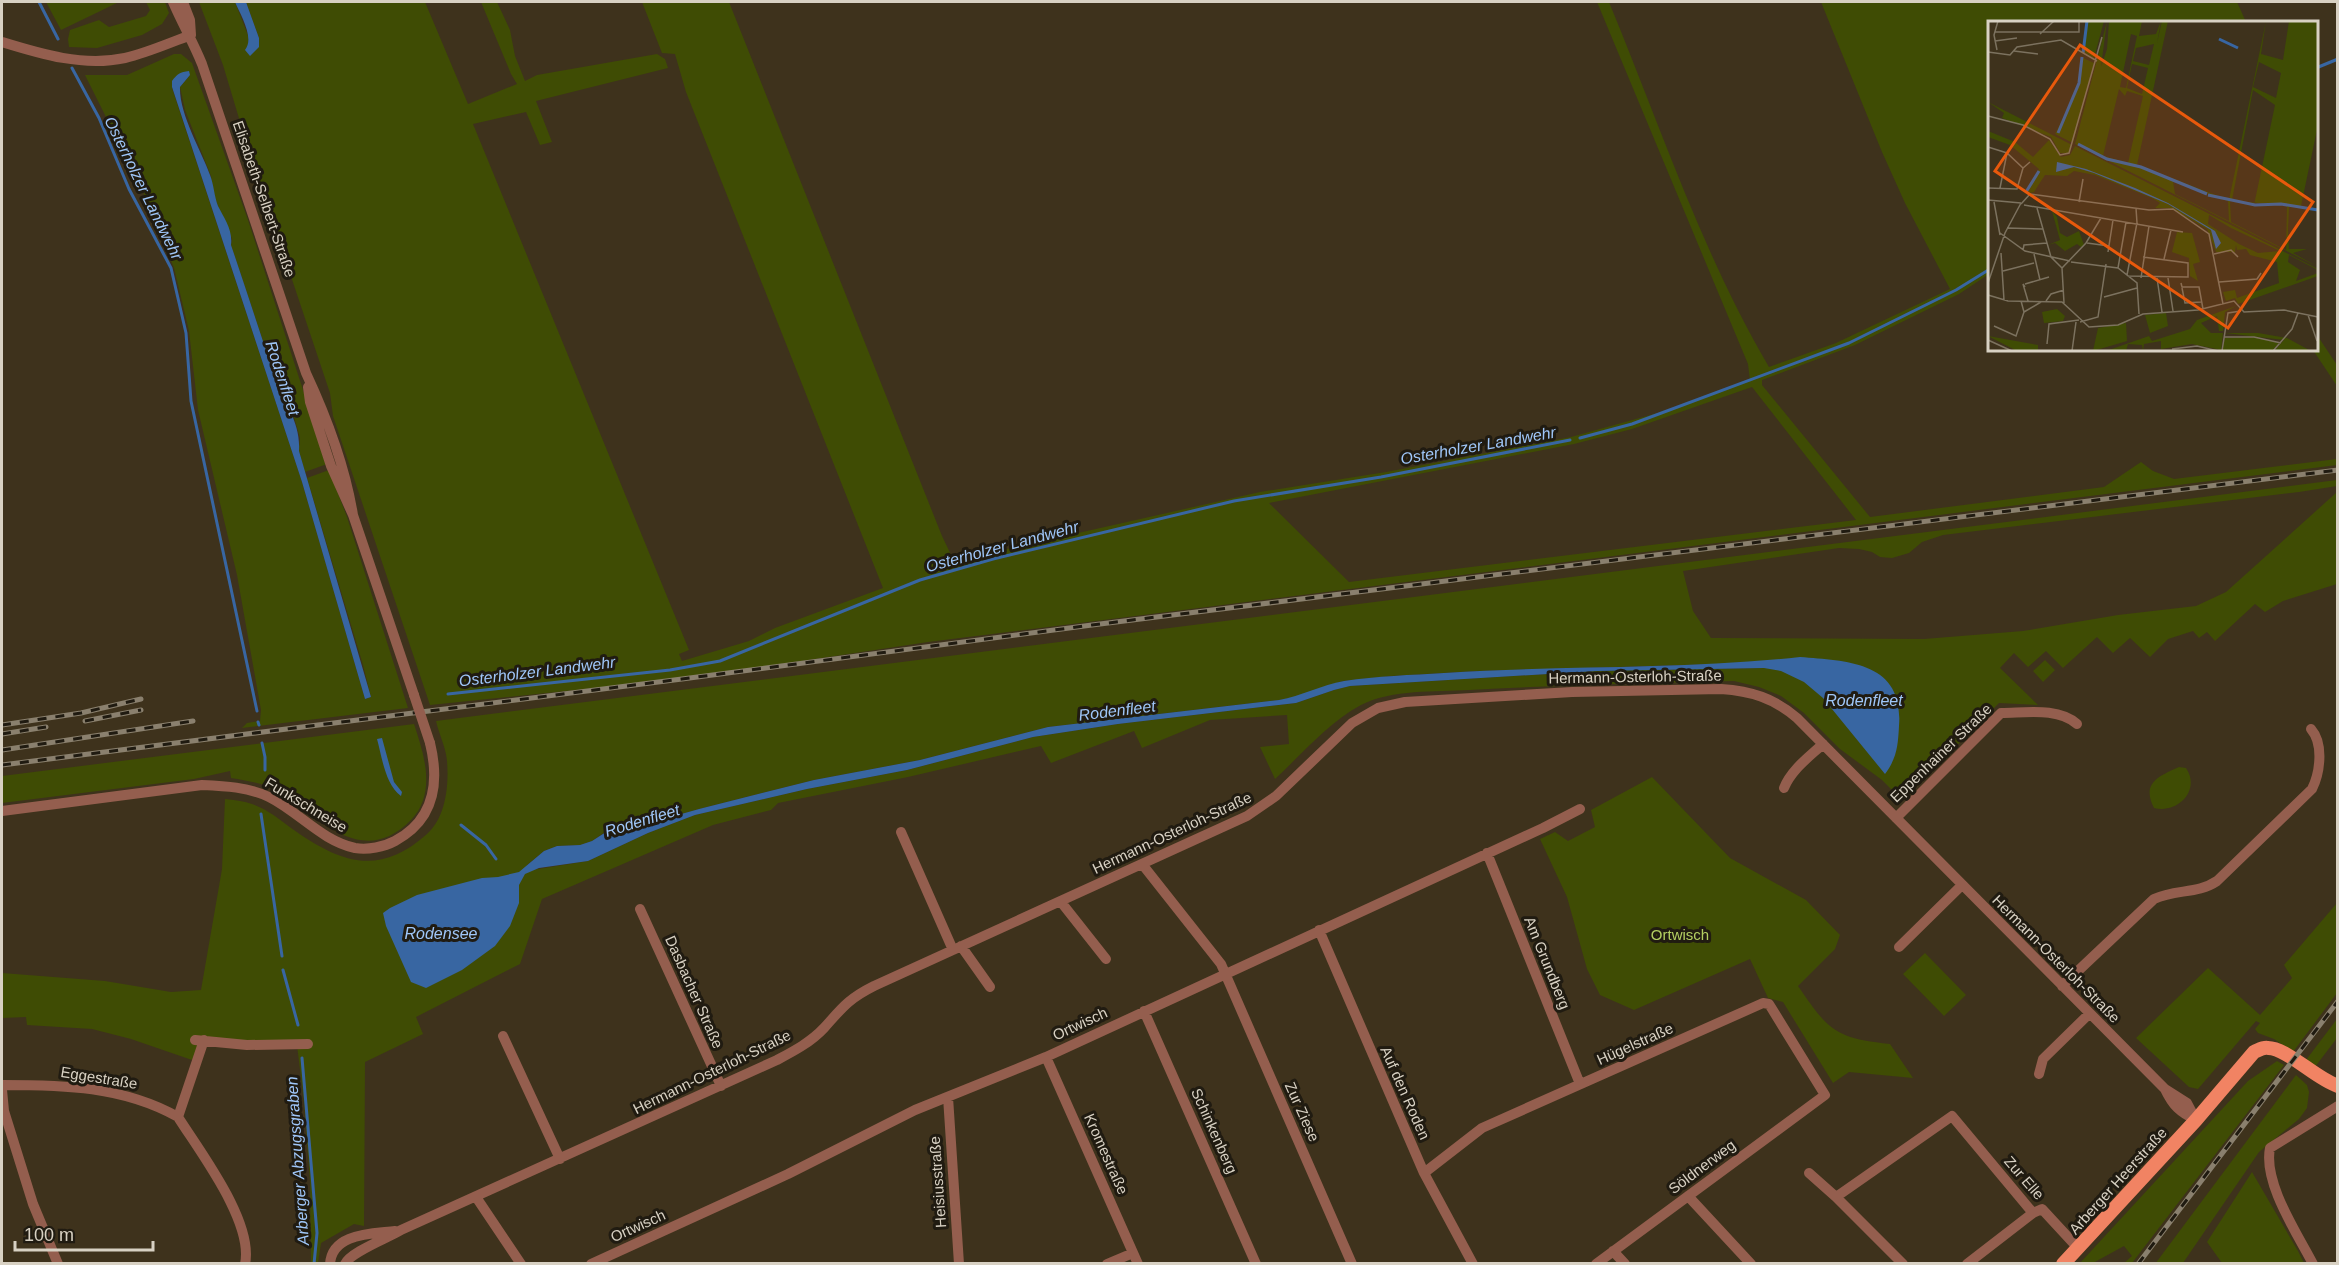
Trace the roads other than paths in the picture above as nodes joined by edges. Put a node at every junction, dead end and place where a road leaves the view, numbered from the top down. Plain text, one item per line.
1 (173, 2) edge
2 (183, 2) edge
3 (191, 35) junction
4 (2, 42) edge
5 (414, 695) joint
6 (2077, 724) dead end
7 (2311, 729) dead end
8 (1823, 744) junction
9 (1784, 788) dead end
10 (1580, 809) dead end
11 (2, 811) edge
12 (1896, 818) junction
13 (901, 832) dead end
14 (1487, 853) junction
15 (1142, 864) junction
16 (1961, 886) junction
17 (1061, 902) junction
18 (640, 909) dead end
19 (1319, 930) junction
20 (1899, 947) dead end
21 (957, 948) junction
22 (1106, 959) dead end
23 (1224, 973) junction
24 (2061, 986) junction
25 (990, 987) dead end
26 (1144, 1011) junction
27 (2089, 1014) junction
28 (502, 1036) dead end
29 (308, 1044) dead end
30 (1046, 1057) junction
31 (2039, 1074) dead end
32 (1580, 1084) junction
33 (2, 1085) edge
34 (721, 1086) junction
35 (2337, 1086) edge
36 (2, 1090) edge
37 (1825, 1095) joint
38 (948, 1098) junction
39 (2337, 1106) edge
40 (178, 1118) junction
41 (2196, 1120) junction
42 (560, 1159) junction
43 (1424, 1173) junction
44 (1809, 1173) dead end
45 (1688, 1196) junction
46 (476, 1197) junction
47 (1836, 1197) junction
48 (2033, 1213) junction
49 (401, 1230) junction
50 (2078, 1248) junction
51 (1613, 1251) junction
52 (1136, 1258) edge
53 (330, 1259) edge
54 (58, 1263) edge
55 (245, 1263) edge
56 (345, 1263) edge
57 (521, 1263) edge
58 (591, 1263) edge
59 (959, 1263) edge
60 (1107, 1263) edge
61 (1256, 1263) edge
62 (1352, 1263) edge
63 (1473, 1263) edge
64 (1596, 1263) edge
65 (1625, 1263) edge
66 (1751, 1263) edge
67 (1902, 1263) edge
68 (1967, 1263) edge
69 (2063, 1263) edge
70 (2313, 1263) edge

1 - 3 street, Elisabeth-Selbert-Straße
2 - 3 street, Elisabeth-Selbert-Straße
3 - 4 street
3 - 5 street, Elisabeth-Selbert-Straße
5 - 11 street, Funkschneise, bridge
6 - 12 street, Eppenhainer Straße
7 - 24 street
8 - 9 street
8 - 12 street, Hermann-Osterloh-Straße
8 - 15 street, Hermann-Osterloh-Straße
10 - 14 street, Ortwisch
12 - 16 street, Hermann-Osterloh-Straße
13 - 21 street
14 - 19 street, Ortwisch
14 - 32 street, Am Grundberg
15 - 17 street, Hermann-Osterloh-Straße
15 - 23 street, Zur Ziese
16 - 20 street
16 - 24 street, Hermann-Osterloh-Straße
17 - 21 street, Hermann-Osterloh-Straße
17 - 22 street
18 - 34 street, Dasbacher Straße
19 - 23 street, Ortwisch
19 - 43 street, Auf den Roden
21 - 25 street
21 - 34 street, Hermann-Osterloh-Straße
23 - 26 street, Ortwisch
23 - 62 street, Zur Ziese
24 - 27 street, Hermann-Osterloh-Straße
26 - 30 street, Ortwisch
26 - 61 street, Schinkenberg
27 - 31 street
27 - 41 street, Hermann-Osterloh-Straße
28 - 42 street
29 - 40 street
30 - 38 street, Ortwisch
30 - 52 street, Kromestraße
32 - 37 street, Hügelstraße
32 - 43 street, Hügelstraße
33 - 40 street, Eggestraße
34 - 42 street, Hermann-Osterloh-Straße
35 - 41 main road, Arberger Heerstraße
36 - 54 street
37 - 45 street, Söldnerweg
38 - 58 street, Ortwisch
38 - 59 street, Heisiusstraße
39 - 70 street
40 - 55 street
41 - 50 main road, Arberger Heerstraße
42 - 46 street, Hermann-Osterloh-Straße
43 - 63 street, Auf den Roden
44 - 47 street
45 - 51 street, Söldnerweg
45 - 66 street
46 - 49 street, Hermann-Osterloh-Straße
46 - 57 street
47 - 48 street, Zur Elle
47 - 67 street
48 - 50 street, Zur Elle
48 - 68 street
49 - 53 street, Hermann-Osterloh-Straße
49 - 56 street, Hermann-Osterloh-Straße
50 - 69 main road, Arberger Heerstraße
51 - 64 street, Söldnerweg
51 - 65 street
52 - 60 street

